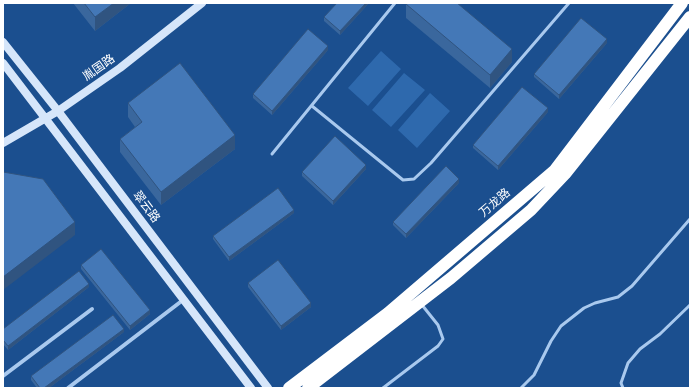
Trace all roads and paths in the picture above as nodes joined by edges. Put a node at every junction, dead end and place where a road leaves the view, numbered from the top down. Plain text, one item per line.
1 (202, 3) edge
2 (395, 3) edge
3 (569, 3) edge
4 (680, 4) edge
5 (690, 16) edge
6 (3, 42) edge
7 (3, 63) edge
8 (312, 106) junction
9 (58, 111) junction
10 (44, 119) junction
11 (3, 143) edge
12 (272, 154) dead end
13 (690, 219) edge
14 (183, 300) junction
15 (420, 302) junction
16 (690, 305) edge
17 (92, 309) dead end
18 (3, 376) edge
19 (68, 388) edge
20 (251, 388) edge
21 (268, 388) edge
22 (289, 388) edge
23 (308, 388) edge
24 (383, 388) edge
25 (521, 388) edge
26 (623, 388) edge

1 - 9 street, 胤国路
2 - 8 lane
3 - 8 lane
4 - 5 street
4 - 22 highway, 万龙路
5 - 15 highway
6 - 9 street, 翠云路
7 - 10 street
8 - 12 lane
9 - 10 street, 胤国路
9 - 21 street, 翠云路
10 - 11 street, 胤国路
10 - 14 street
13 - 25 lane
14 - 19 street
14 - 20 street
15 - 23 highway
15 - 24 lane
16 - 26 lane
17 - 18 street

